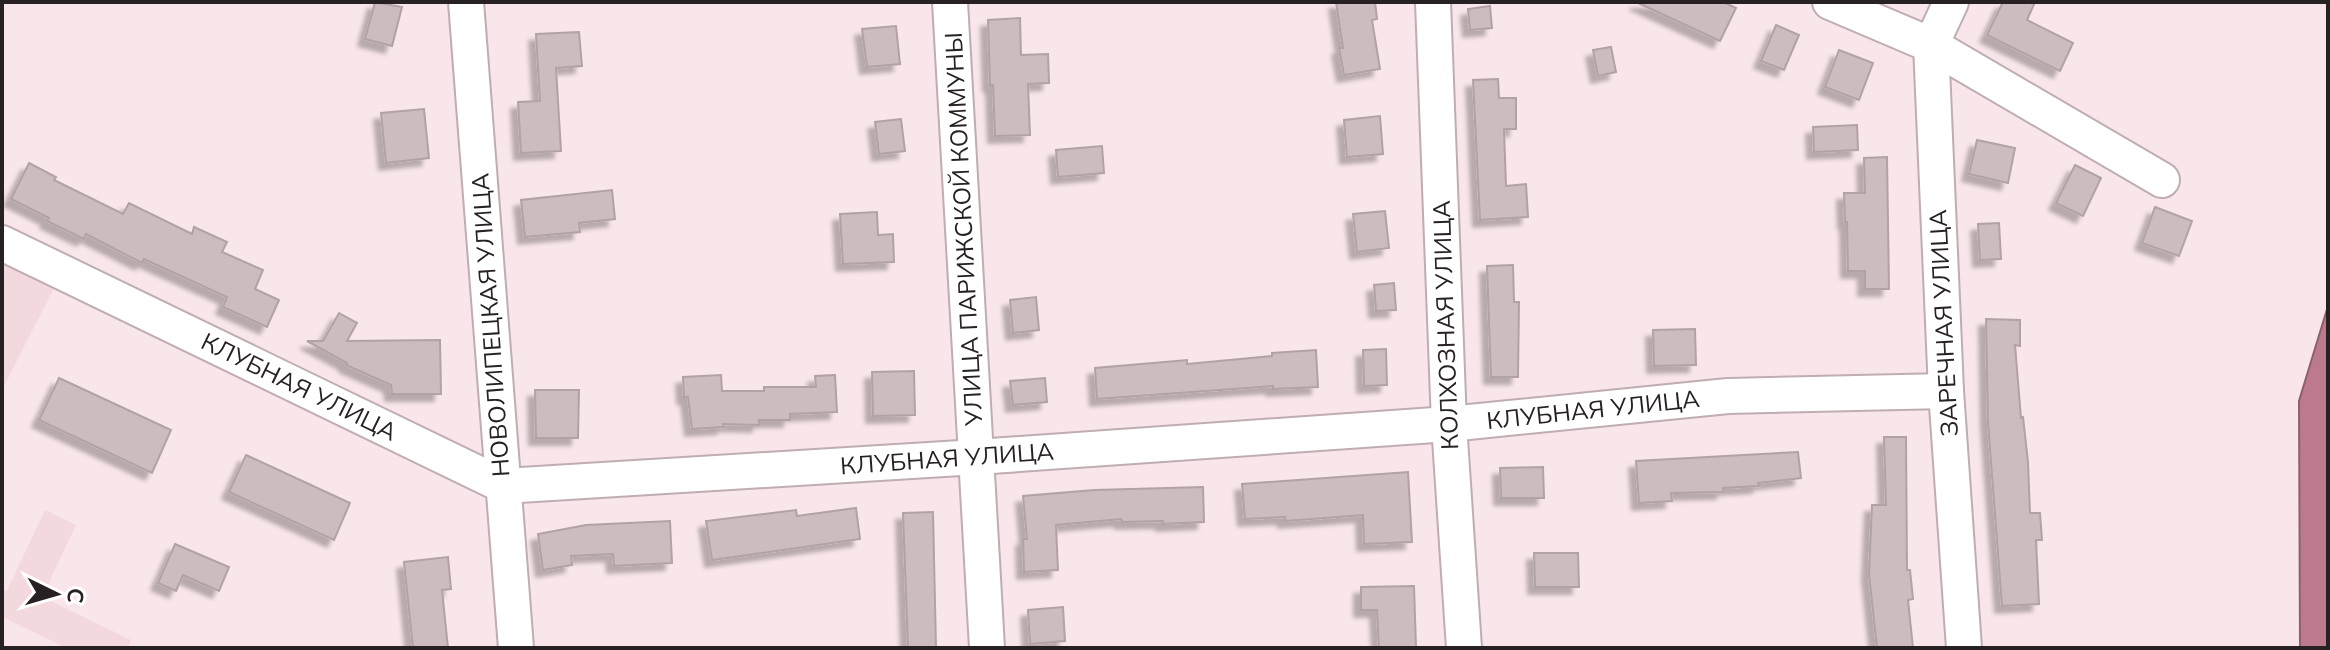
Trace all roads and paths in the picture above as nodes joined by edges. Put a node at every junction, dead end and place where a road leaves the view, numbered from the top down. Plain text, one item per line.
1 (466, 2) edge
2 (950, 2) edge
3 (1433, 2) edge
4 (1830, 2) edge
5 (1951, 2) edge
6 (1931, 45) junction
7 (2162, 180) dead end
8 (2, 243) edge
9 (1946, 391) junction
10 (1449, 424) junction
11 (977, 457) junction
12 (504, 486) junction
13 (516, 648) edge
14 (987, 648) edge
15 (1464, 648) edge
16 (1964, 648) edge

1 - 12 street, НОВОЛИПЕЦКАЯ УЛИЦА
2 - 11 street, УЛИЦА ПАРИЖСКОЙ КОММУНЫ
3 - 10 street, КОЛХОЗНАЯ УЛИЦА
4 - 6 street
5 - 6 street, ЗАРЕЧНАЯ УЛИЦА
6 - 7 street
6 - 9 street, ЗАРЕЧНАЯ УЛИЦА
8 - 12 street, КЛУБНАЯ УЛИЦА
9 - 10 street, КЛУБНАЯ УЛИЦА
9 - 16 street, ЗАРЕЧНАЯ УЛИЦА
10 - 11 street, КЛУБНАЯ УЛИЦА
10 - 15 street, КОЛХОЗНАЯ УЛИЦА
11 - 12 street, КЛУБНАЯ УЛИЦА
11 - 14 street, УЛИЦА ПАРИЖСКОЙ КОММУНЫ
12 - 13 street, НОВОЛИПЕЦКАЯ УЛИЦА

